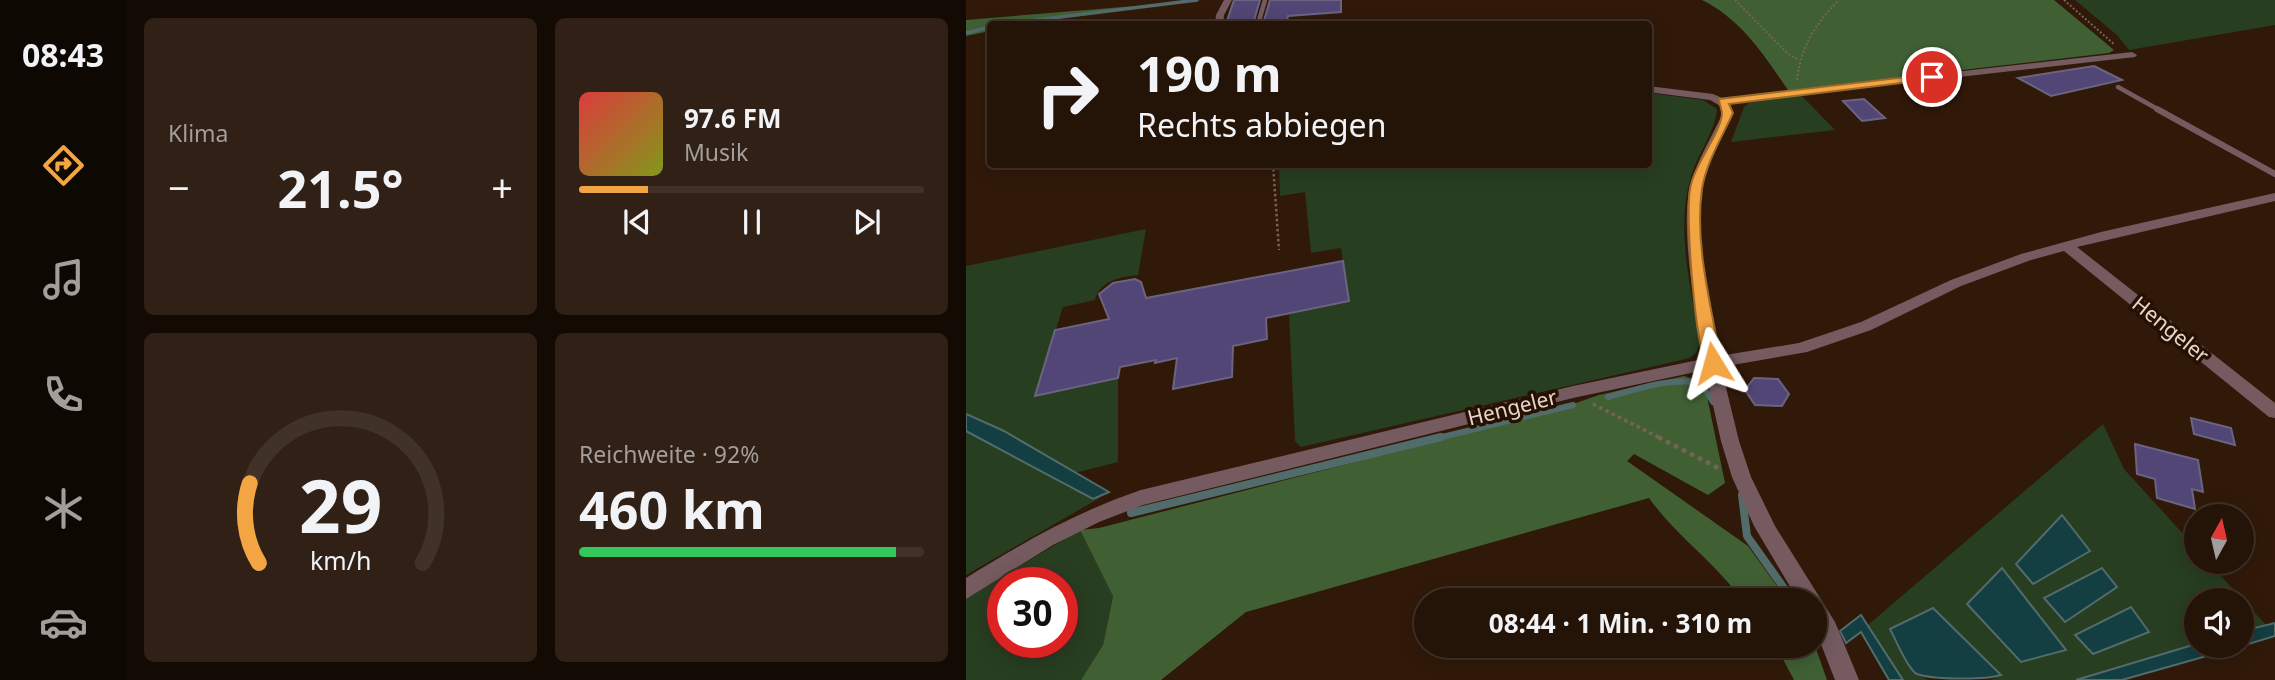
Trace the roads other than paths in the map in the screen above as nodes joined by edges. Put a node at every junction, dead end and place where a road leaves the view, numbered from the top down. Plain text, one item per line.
1 (1228, 0) edge
2 (1265, 0) edge
3 (1219, 21) edge
4 (1259, 21) edge
5 (2127, 55) road end
6 (2118, 87) dead end
7 (1652, 89) edge
8 (1723, 101) junction
9 (2275, 174) edge
10 (2275, 197) edge
11 (2067, 246) junction
12 (1713, 363) junction
13 (2275, 412) edge
14 (1803, 588) edge
15 (966, 589) edge
16 (1827, 629) edge
17 (1847, 680) edge

1 - 3 street
2 - 4 lane
5 - 8 street
6 - 9 lane
7 - 8 street
8 - 12 street
10 - 11 street, Hengeler
11 - 12 street, Hengeler
11 - 13 street, Hengeler
12 - 14 street
12 - 15 street, Hengeler
16 - 17 street

